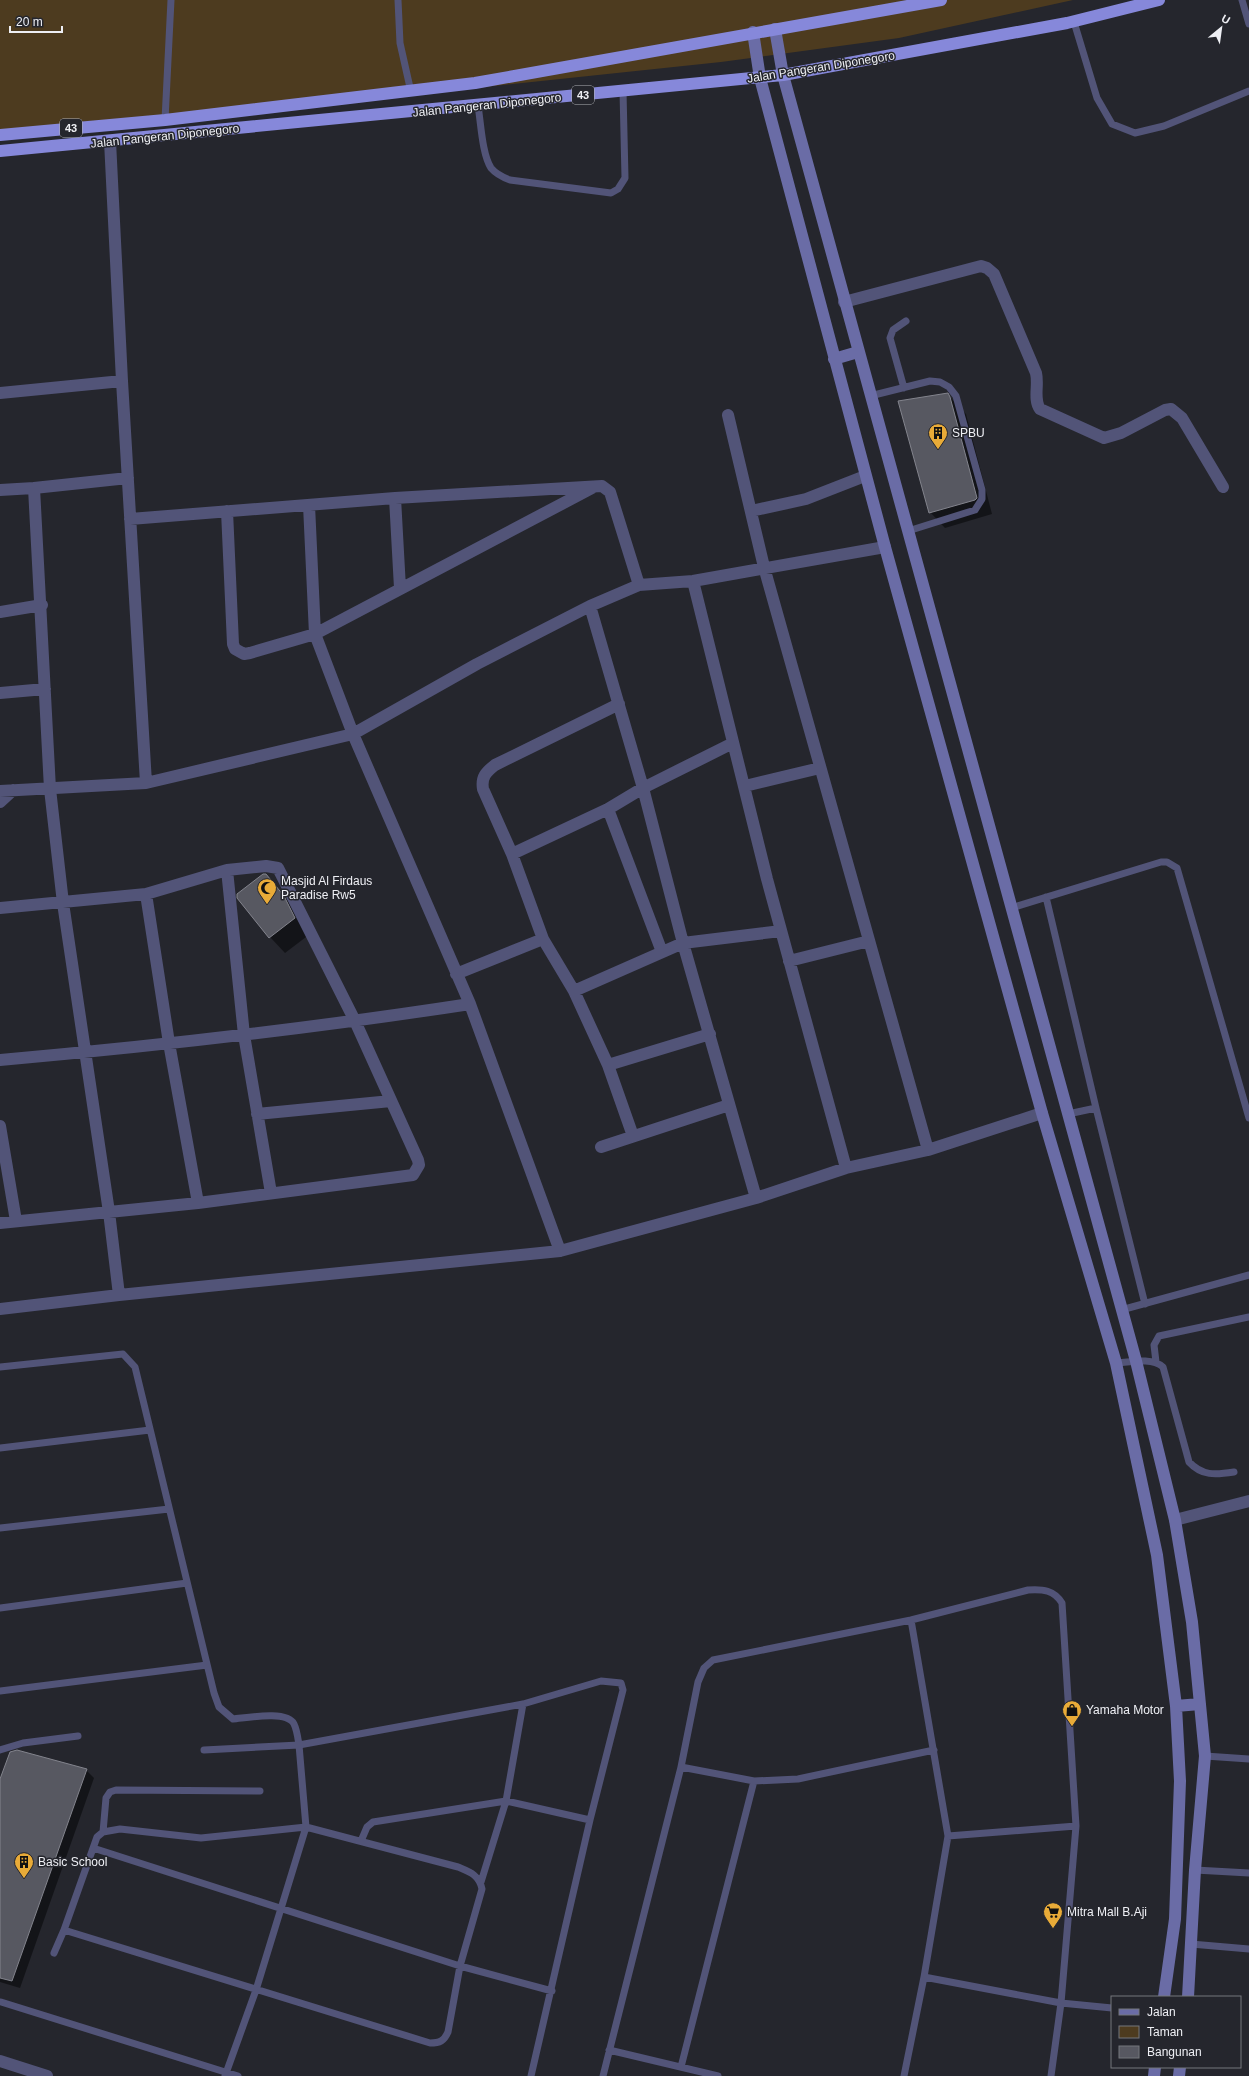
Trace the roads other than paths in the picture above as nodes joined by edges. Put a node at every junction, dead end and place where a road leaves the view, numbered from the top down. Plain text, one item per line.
1 (171, 0) edge
2 (398, 0) edge
3 (941, 0) edge
4 (1159, 0) edge
5 (1242, 0) edge
6 (1074, 22) junction
7 (1249, 24) edge
8 (775, 29) junction
9 (753, 32) junction
10 (783, 75) junction
11 (760, 78) junction
12 (623, 91) junction
13 (1249, 91) edge
14 (411, 92) junction
15 (478, 106) junction
16 (165, 120) junction
17 (0, 135) edge
18 (110, 141) junction
19 (0, 151) edge
20 (844, 302) junction
21 (906, 322) dead end
22 (858, 352) junction
23 (834, 359) junction
24 (122, 381) junction
25 (904, 388) junction
26 (0, 393) edge
27 (870, 396) junction
28 (728, 415) dead end
29 (865, 476) junction
30 (128, 478) junction
31 (596, 485) junction
32 (1223, 487) dead end
33 (34, 488) junction
34 (0, 490) edge
35 (395, 498) junction
36 (309, 505) junction
37 (227, 511) junction
38 (751, 511) junction
39 (130, 518) junction
40 (908, 531) junction
41 (884, 547) junction
42 (764, 567) junction
43 (693, 581) junction
44 (639, 585) junction
45 (400, 588) junction
46 (42, 605) junction
47 (590, 606) junction
48 (0, 612) edge
49 (315, 634) junction
50 (46, 690) junction
51 (0, 693) edge
52 (619, 704) junction
53 (353, 734) junction
54 (733, 744) junction
55 (820, 768) junction
56 (146, 783) junction
57 (745, 786) junction
58 (643, 788) junction
59 (50, 789) junction
60 (13, 790) junction
61 (0, 791) edge
62 (0, 802) edge
63 (608, 809) junction
64 (512, 854) junction
65 (226, 870) junction
66 (146, 894) junction
67 (1046, 897) junction
68 (63, 903) junction
69 (0, 908) edge
70 (1011, 908) junction
71 (781, 931) junction
72 (543, 939) junction
73 (869, 941) junction
74 (683, 943) junction
75 (662, 952) junction
76 (789, 961) junction
77 (456, 974) junction
78 (574, 991) junction
79 (470, 1004) junction
80 (355, 1022) junction
81 (710, 1034) junction
82 (244, 1035) junction
83 (170, 1043) junction
84 (85, 1052) junction
85 (0, 1060) edge
86 (608, 1065) junction
87 (391, 1101) junction
88 (729, 1105) junction
89 (1096, 1108) junction
90 (1042, 1113) junction
91 (257, 1114) junction
92 (1068, 1114) junction
93 (1249, 1118) edge
94 (0, 1126) edge
95 (633, 1136) junction
96 (1, 1142) edge
97 (601, 1147) dead end
98 (928, 1150) junction
99 (846, 1168) junction
100 (271, 1193) junction
101 (756, 1198) junction
102 (198, 1203) junction
103 (109, 1212) junction
104 (16, 1221) junction
105 (0, 1223) edge
106 (560, 1252) junction
107 (1249, 1275) edge
108 (119, 1295) junction
109 (1145, 1304) junction
110 (0, 1309) edge
111 (1121, 1310) junction
112 (1249, 1317) edge
113 (1136, 1361) junction
114 (1156, 1362) junction
115 (1116, 1363) junction
116 (0, 1368) edge
117 (150, 1430) junction
118 (0, 1448) edge
119 (1234, 1472) dead end
120 (1249, 1501) edge
121 (169, 1508) junction
122 (1175, 1520) junction
123 (0, 1528) edge
124 (187, 1584) junction
125 (0, 1608) edge
126 (911, 1620) junction
127 (207, 1664) junction
128 (0, 1691) edge
129 (523, 1704) junction
130 (1200, 1704) junction
131 (1176, 1706) junction
132 (78, 1736) dead end
133 (299, 1746) junction
134 (0, 1750) edge
135 (204, 1750) dead end
136 (934, 1750) junction
137 (1205, 1756) junction
138 (1249, 1759) edge
139 (681, 1767) junction
140 (754, 1781) junction
141 (260, 1791) dead end
142 (506, 1801) junction
143 (590, 1820) junction
144 (1076, 1826) junction
145 (306, 1827) junction
146 (102, 1832) junction
147 (948, 1836) junction
148 (361, 1841) junction
149 (93, 1848) junction
150 (1194, 1870) junction
151 (1249, 1873) edge
152 (481, 1882) junction
153 (280, 1910) junction
154 (64, 1930) junction
155 (1191, 1944) junction
156 (1249, 1949) edge
157 (54, 1953) dead end
158 (460, 1966) junction
159 (924, 1977) junction
160 (256, 1990) junction
161 (552, 1991) junction
162 (1164, 1996) edge
163 (1188, 1996) edge
164 (0, 2002) edge
165 (1061, 2003) junction
166 (1111, 2008) edge
167 (609, 2050) junction
168 (0, 2061) edge
169 (681, 2067) junction
170 (226, 2074) edge
171 (47, 2076) edge
172 (238, 2076) edge
173 (532, 2076) edge
174 (603, 2076) edge
175 (718, 2076) edge
176 (904, 2076) edge
177 (1051, 2076) edge

1 - 16 lane
2 - 14 lane
3 - 8 highway, Jalan Pangeran Diponegoro / 43
4 - 6 highway, Jalan Pangeran Diponegoro / 43
5 - 7 lane
6 - 10 highway, Jalan Pangeran Diponegoro / 43
6 - 13 lane
8 - 9 highway, Jalan Pangeran Diponegoro / 43
8 - 10 main road
9 - 11 main road
9 - 14 highway, Jalan Pangeran Diponegoro / 43
10 - 11 highway, Jalan Pangeran Diponegoro / 43
10 - 20 main road
11 - 12 highway, Jalan Pangeran Diponegoro / 43
11 - 23 main road
12 - 15 highway, Jalan Pangeran Diponegoro / 43
12 - 15 lane
14 - 16 highway, Jalan Pangeran Diponegoro / 43
15 - 18 highway, Jalan Pangeran Diponegoro / 43
16 - 17 highway, Jalan Pangeran Diponegoro / 43
18 - 19 highway, Jalan Pangeran Diponegoro / 43
18 - 24 street
20 - 22 main road
20 - 32 street
21 - 25 lane
22 - 23 main road
22 - 27 main road
23 - 29 main road
24 - 26 street
24 - 30 street
25 - 27 lane
25 - 40 lane
27 - 40 main road
28 - 38 street
29 - 38 street
29 - 41 main road
30 - 33 street
30 - 39 street
31 - 35 street
31 - 44 street
31 - 45 street
33 - 34 street
33 - 46 street
35 - 36 street
35 - 45 street
36 - 37 street
36 - 49 street
37 - 39 street
37 - 49 street
38 - 42 street
39 - 56 street
40 - 70 main road
41 - 42 street
41 - 90 main road
42 - 43 street
42 - 55 street
43 - 44 street
43 - 54 street
44 - 47 street
45 - 49 street
46 - 48 street
46 - 50 street
47 - 52 street
47 - 53 street
49 - 53 street
50 - 51 street
50 - 59 street
52 - 58 street
52 - 64 street
53 - 56 street
53 - 77 street
54 - 57 street
54 - 58 street
55 - 57 street
55 - 73 street
56 - 59 street
57 - 71 street
58 - 63 street
58 - 74 street
59 - 60 street
59 - 68 street
60 - 61 street
60 - 62 street
63 - 64 street
63 - 75 street
64 - 72 street
65 - 66 street
65 - 80 street
65 - 82 street
66 - 68 street
66 - 83 street
67 - 70 lane
67 - 89 lane
67 - 93 lane
68 - 69 street
68 - 84 street
70 - 92 main road
71 - 74 street
71 - 76 street
72 - 77 street
72 - 78 street
73 - 76 street
73 - 98 street
74 - 75 street
74 - 81 street
75 - 78 street
76 - 99 street
77 - 79 street
78 - 86 street
79 - 80 street
79 - 106 street
80 - 82 street
80 - 87 street
81 - 86 street
81 - 88 street
82 - 83 street
82 - 91 street
83 - 84 street
83 - 102 street
84 - 85 street
84 - 103 street
86 - 95 street
87 - 91 street
87 - 100 street
88 - 95 street
88 - 101 street
89 - 92 lane
89 - 109 lane
90 - 98 street
90 - 115 main road
91 - 100 street
92 - 111 main road
94 - 96 street
95 - 97 street
96 - 104 street
98 - 99 street
99 - 101 street
100 - 102 street
101 - 106 street
102 - 103 street
103 - 104 street
103 - 108 street
104 - 105 street
106 - 108 street
107 - 109 lane
108 - 110 street
109 - 111 lane
111 - 113 main road
112 - 114 lane
113 - 114 lane
113 - 115 lane
113 - 122 main road
114 - 119 lane
115 - 131 main road
116 - 117 lane
117 - 118 lane
117 - 121 lane
120 - 122 street
121 - 123 lane
121 - 124 lane
122 - 130 main road
124 - 125 lane
124 - 127 lane
126 - 136 lane
126 - 139 lane
126 - 144 lane
127 - 128 lane
127 - 133 lane
129 - 133 lane
129 - 142 lane
129 - 143 lane
130 - 131 main road
130 - 137 main road
131 - 162 main road
132 - 134 lane
133 - 135 lane
133 - 145 lane
136 - 140 lane
136 - 147 lane
137 - 138 lane
137 - 150 main road
139 - 140 lane
139 - 167 lane
140 - 169 lane
141 - 146 lane
142 - 143 lane
142 - 148 lane
142 - 152 lane
143 - 161 lane
144 - 147 lane
144 - 165 lane
145 - 146 lane
145 - 148 lane
145 - 153 lane
146 - 149 lane
147 - 159 lane
148 - 152 lane
149 - 153 lane
149 - 154 lane
150 - 151 lane
150 - 155 main road
152 - 158 lane
153 - 158 lane
153 - 160 lane
154 - 157 lane
154 - 160 lane
155 - 156 lane
155 - 163 main road
158 - 160 lane
158 - 161 lane
159 - 165 lane
159 - 176 lane
160 - 170 lane
161 - 173 lane
164 - 170 lane
165 - 166 lane
165 - 177 lane
167 - 169 lane
167 - 174 lane
168 - 171 street
169 - 175 lane
170 - 172 lane

